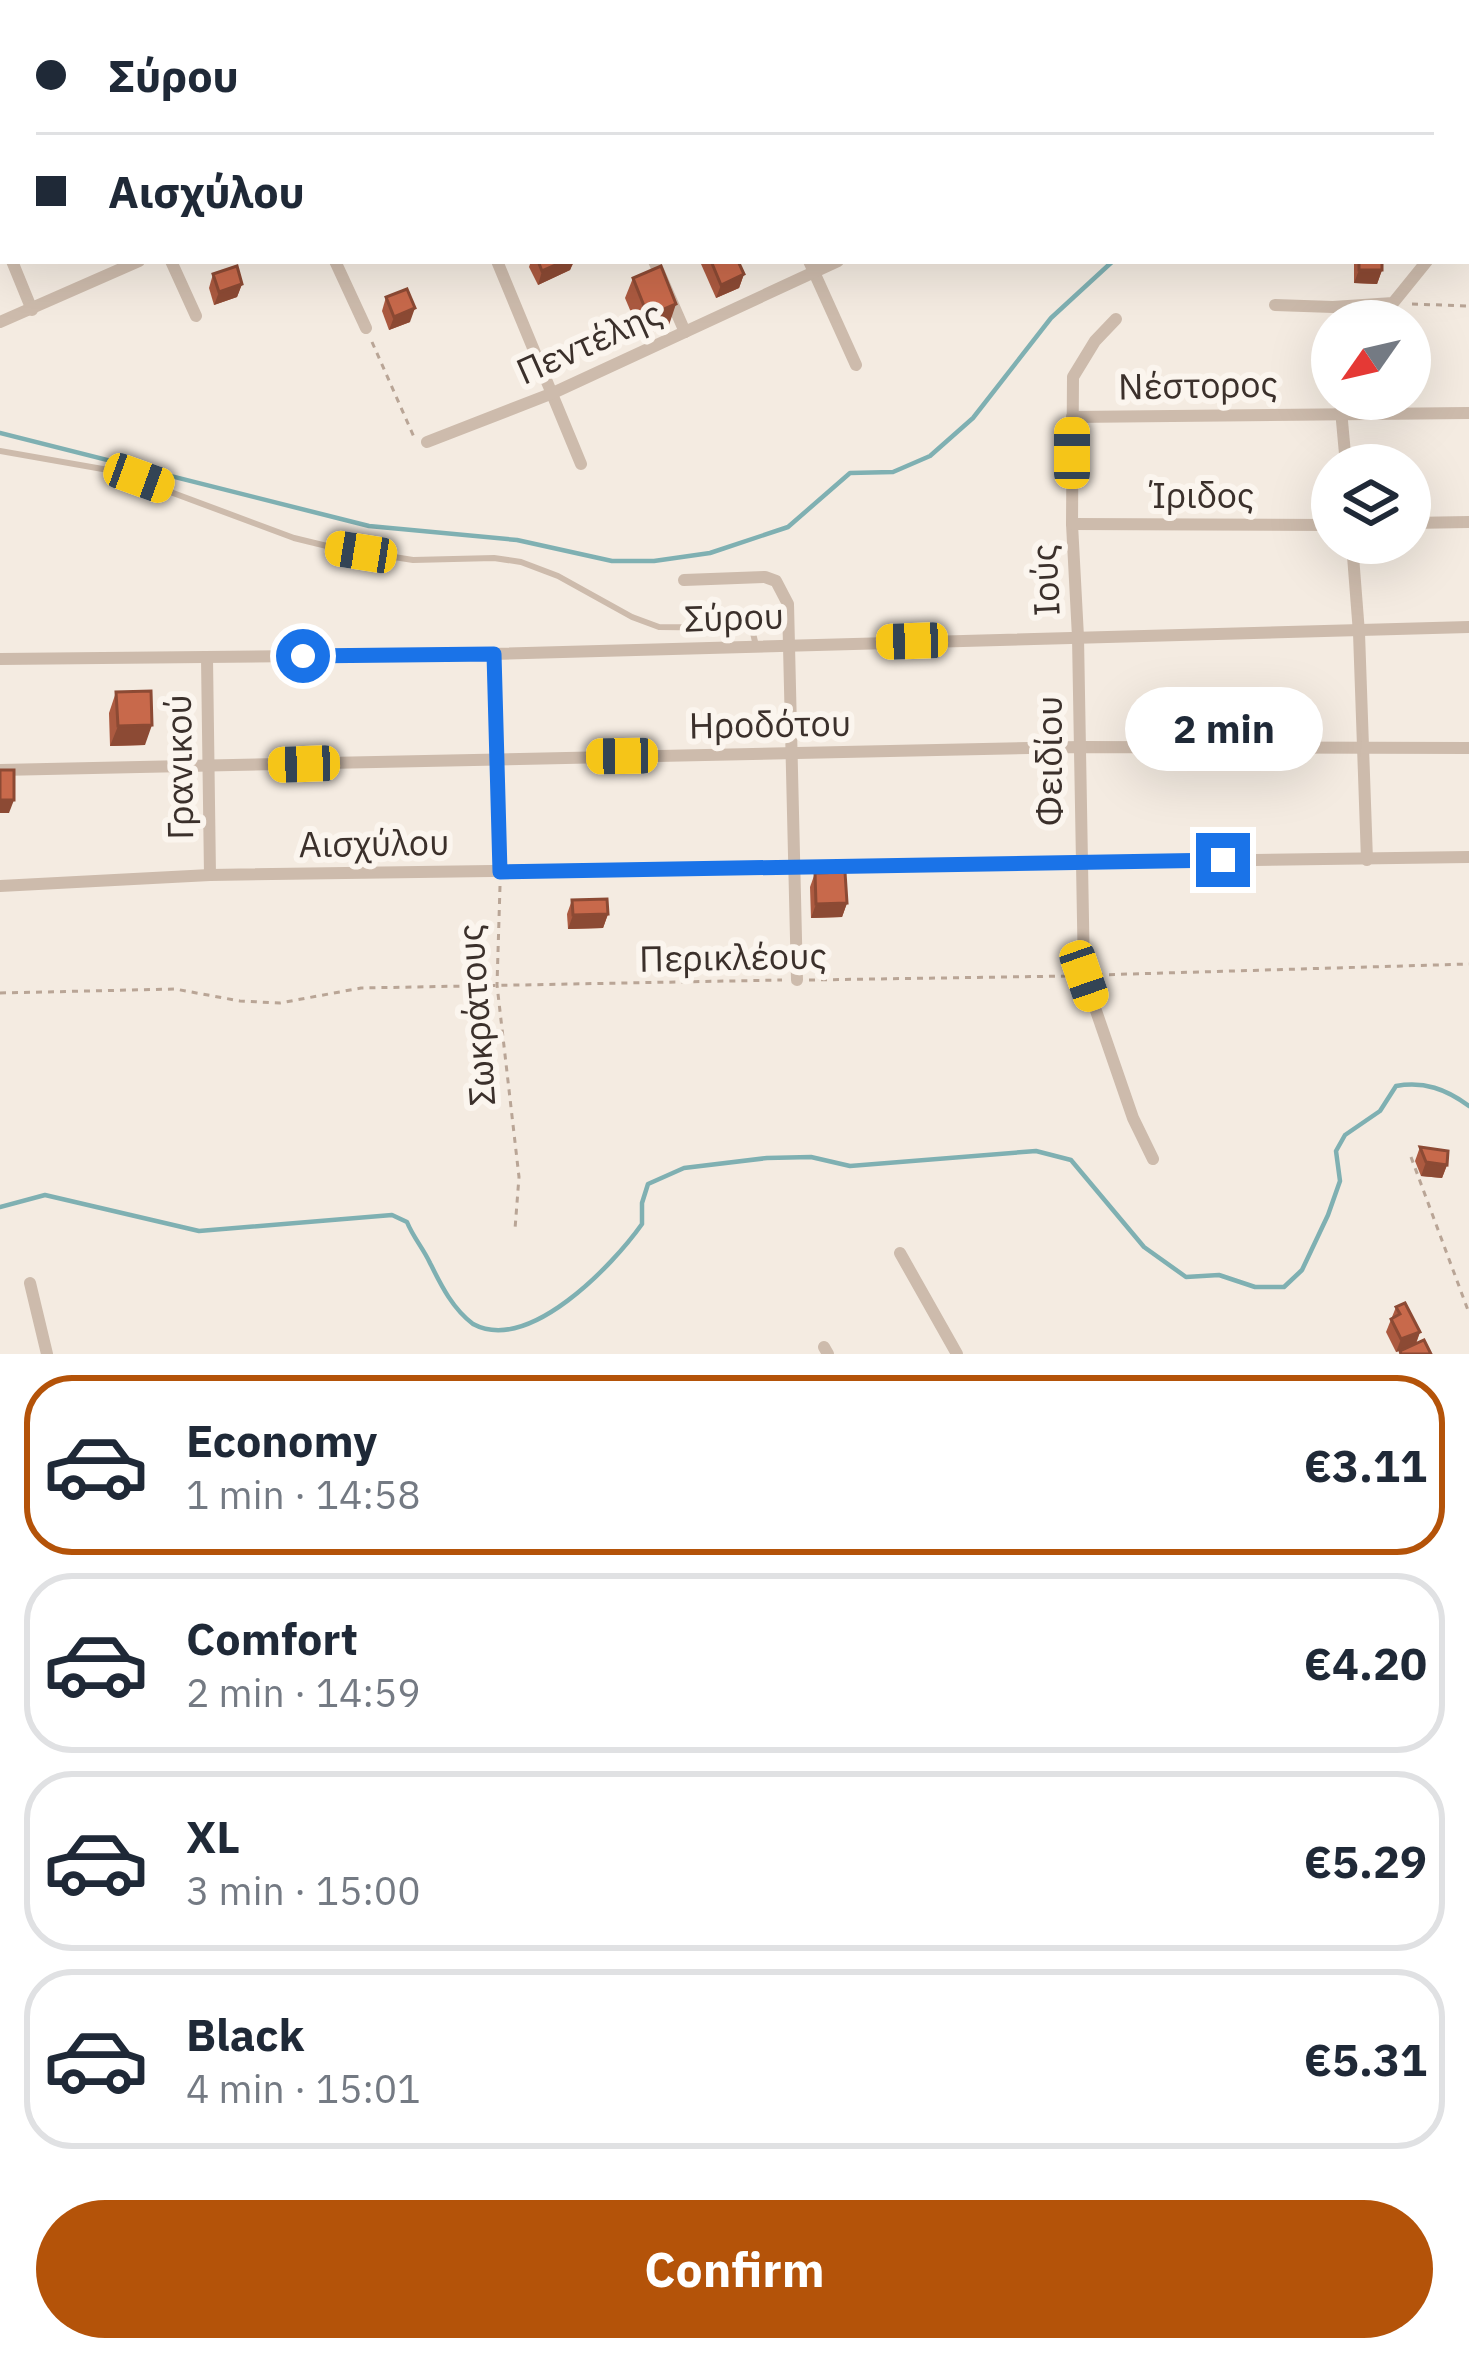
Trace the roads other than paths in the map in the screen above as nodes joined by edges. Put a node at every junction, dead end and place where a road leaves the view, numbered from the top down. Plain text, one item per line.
1 (13, 264) edge
2 (132, 264) edge
3 (172, 264) edge
4 (336, 264) edge
5 (498, 264) edge
6 (655, 264) edge
7 (1425, 264) edge
8 (812, 267) edge
9 (1395, 300) edge
10 (1275, 305) dead end
11 (32, 310) junction
12 (1311, 311) edge
13 (196, 316) dead end
14 (1116, 319) dead end
15 (0, 322) edge
16 (366, 328) road end
17 (685, 332) junction
18 (856, 365) dead end
19 (553, 393) junction
20 (1311, 407) edge
21 (1431, 411) edge
22 (1469, 413) edge
23 (1072, 417) junction
24 (427, 442) road end
25 (0, 451) edge
26 (581, 464) dead end
27 (1469, 521) edge
28 (1431, 522) edge
29 (1072, 524) junction
30 (1311, 525) edge
31 (1354, 564) edge
32 (684, 580) dead end
33 (1469, 627) edge
34 (1359, 633) junction
35 (1078, 637) junction
36 (788, 645) junction
37 (756, 646) junction
38 (494, 654) junction
39 (207, 658) junction
40 (0, 659) edge
41 (1080, 747) junction
42 (1469, 748) edge
43 (1363, 749) junction
44 (790, 754) junction
45 (496, 757) junction
46 (208, 767) junction
47 (0, 770) edge
48 (1469, 857) edge
49 (1079, 860) junction
50 (1367, 860) junction
51 (792, 867) junction
52 (500, 872) junction
53 (210, 875) junction
54 (0, 886) edge
55 (797, 980) road end
56 (1153, 1160) dead end
57 (900, 1253) dead end
58 (30, 1283) dead end
59 (46, 1354) edge
60 (957, 1354) edge

1 - 11 street
2 - 11 street
3 - 13 street
4 - 16 street
5 - 19 street
6 - 17 street
7 - 9 street
8 - 17 street, Πεντέλης
8 - 18 street
10 - 12 street
11 - 15 street
14 - 23 street, Ιούς
17 - 19 street, Πεντέλης
19 - 24 street, Πεντέλης
19 - 26 street
20 - 23 street, Νέστορος
21 - 22 street, Νέστορος
23 - 29 street, Ιούς
25 - 37 lane
27 - 28 street
29 - 30 street, Ίριδος
29 - 35 street, Ιούς
31 - 34 street
32 - 36 street
33 - 34 street, Σύρου
34 - 35 street, Σύρου
34 - 43 street
35 - 36 street, Σύρου
35 - 41 street, Φειδίου
36 - 37 street, Σύρου
36 - 44 street
37 - 38 street, Σύρου
38 - 39 street, Σύρου
38 - 45 street, Σωκράτους
39 - 40 street, Σύρου
39 - 46 street, Γρανικού
41 - 43 street, Ηροδότου
41 - 44 street, Ηροδότου
41 - 49 street, Φειδίου
42 - 43 street, Ηροδότου
43 - 50 street
44 - 45 street, Ηροδότου
44 - 51 street
45 - 46 street, Ηροδότου
45 - 52 street, Σωκράτους
46 - 47 street, Ηροδότου
46 - 53 street, Γρανικού
48 - 50 street, Αισχύλου
49 - 50 street, Αισχύλου
49 - 51 street, Αισχύλου
49 - 56 street, Φειδίου
51 - 52 street, Αισχύλου
51 - 55 street
52 - 53 street, Αισχύλου
53 - 54 street, Αισχύλου
57 - 60 street
58 - 59 street

